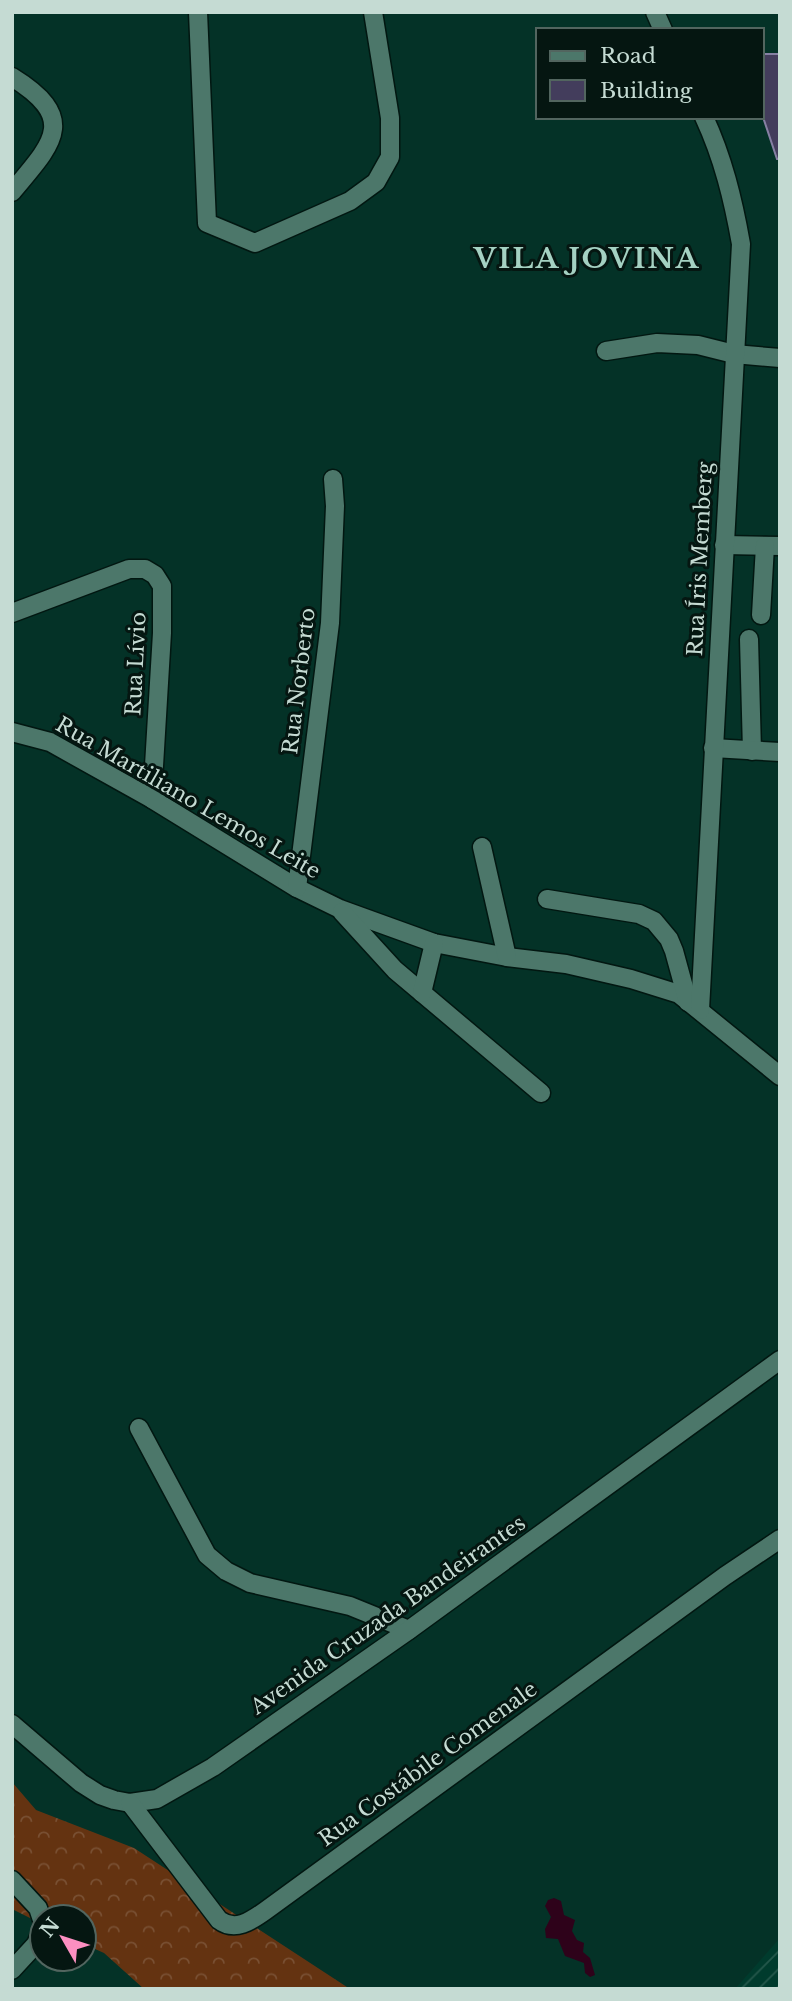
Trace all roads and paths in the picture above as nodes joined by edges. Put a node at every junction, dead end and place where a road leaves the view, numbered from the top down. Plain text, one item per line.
1 (198, 12) edge
2 (373, 12) edge
3 (655, 12) edge
4 (662, 28) edge
5 (12, 77) edge
6 (705, 119) edge
7 (12, 192) edge
8 (606, 351) dead end
9 (734, 354) junction
10 (780, 358) edge
11 (333, 479) dead end
12 (724, 545) junction
13 (773, 546) edge
14 (12, 613) edge
15 (761, 615) dead end
16 (749, 639) dead end
17 (12, 733) edge
18 (713, 748) junction
19 (752, 751) junction
20 (780, 752) edge
21 (152, 799) junction
22 (482, 847) dead end
23 (297, 888) junction
24 (547, 899) dead end
25 (340, 909) junction
26 (434, 943) junction
27 (508, 957) junction
28 (422, 993) junction
29 (694, 1006) junction
30 (780, 1076) edge
31 (541, 1093) dead end
32 (780, 1360) edge
33 (139, 1428) dead end
34 (780, 1539) edge
35 (410, 1630) junction
36 (12, 1724) edge
37 (130, 1803) junction
38 (12, 1880) edge
39 (33, 1903) edge
40 (28, 1953) edge
41 (12, 1970) edge

1 - 2 street
3 - 4 street
5 - 7 street
6 - 9 street, Rua Íris Memberg
8 - 9 street
9 - 10 street
9 - 12 street, Rua Íris Memberg
11 - 23 street, Rua Norberto
12 - 13 street
12 - 18 street, Rua Íris Memberg
13 - 15 street
14 - 21 street, Rua Lívio
16 - 19 street
17 - 21 street, Rua Martiliano Lemos Leite
18 - 19 street
18 - 29 street, Rua Íris Memberg
19 - 20 street
21 - 23 street, Rua Martiliano Lemos Leite
22 - 27 street
23 - 25 street, Rua Martiliano Lemos Leite
24 - 29 street
25 - 26 street, Rua Martiliano Lemos Leite
25 - 28 street, Rua Martiliano Lemos Leite
26 - 27 street, Rua Martiliano Lemos Leite
26 - 28 street
27 - 29 street, Rua Martiliano Lemos Leite
28 - 31 street, Rua Martiliano Lemos Leite
29 - 30 street, Rua Martiliano Lemos Leite
32 - 35 street, Avenida Cruzada Bandeirantes
33 - 35 street
34 - 37 street, Rua Costábile Comenale
35 - 37 street, Avenida Cruzada Bandeirantes
36 - 37 street
38 - 39 street
40 - 41 street

